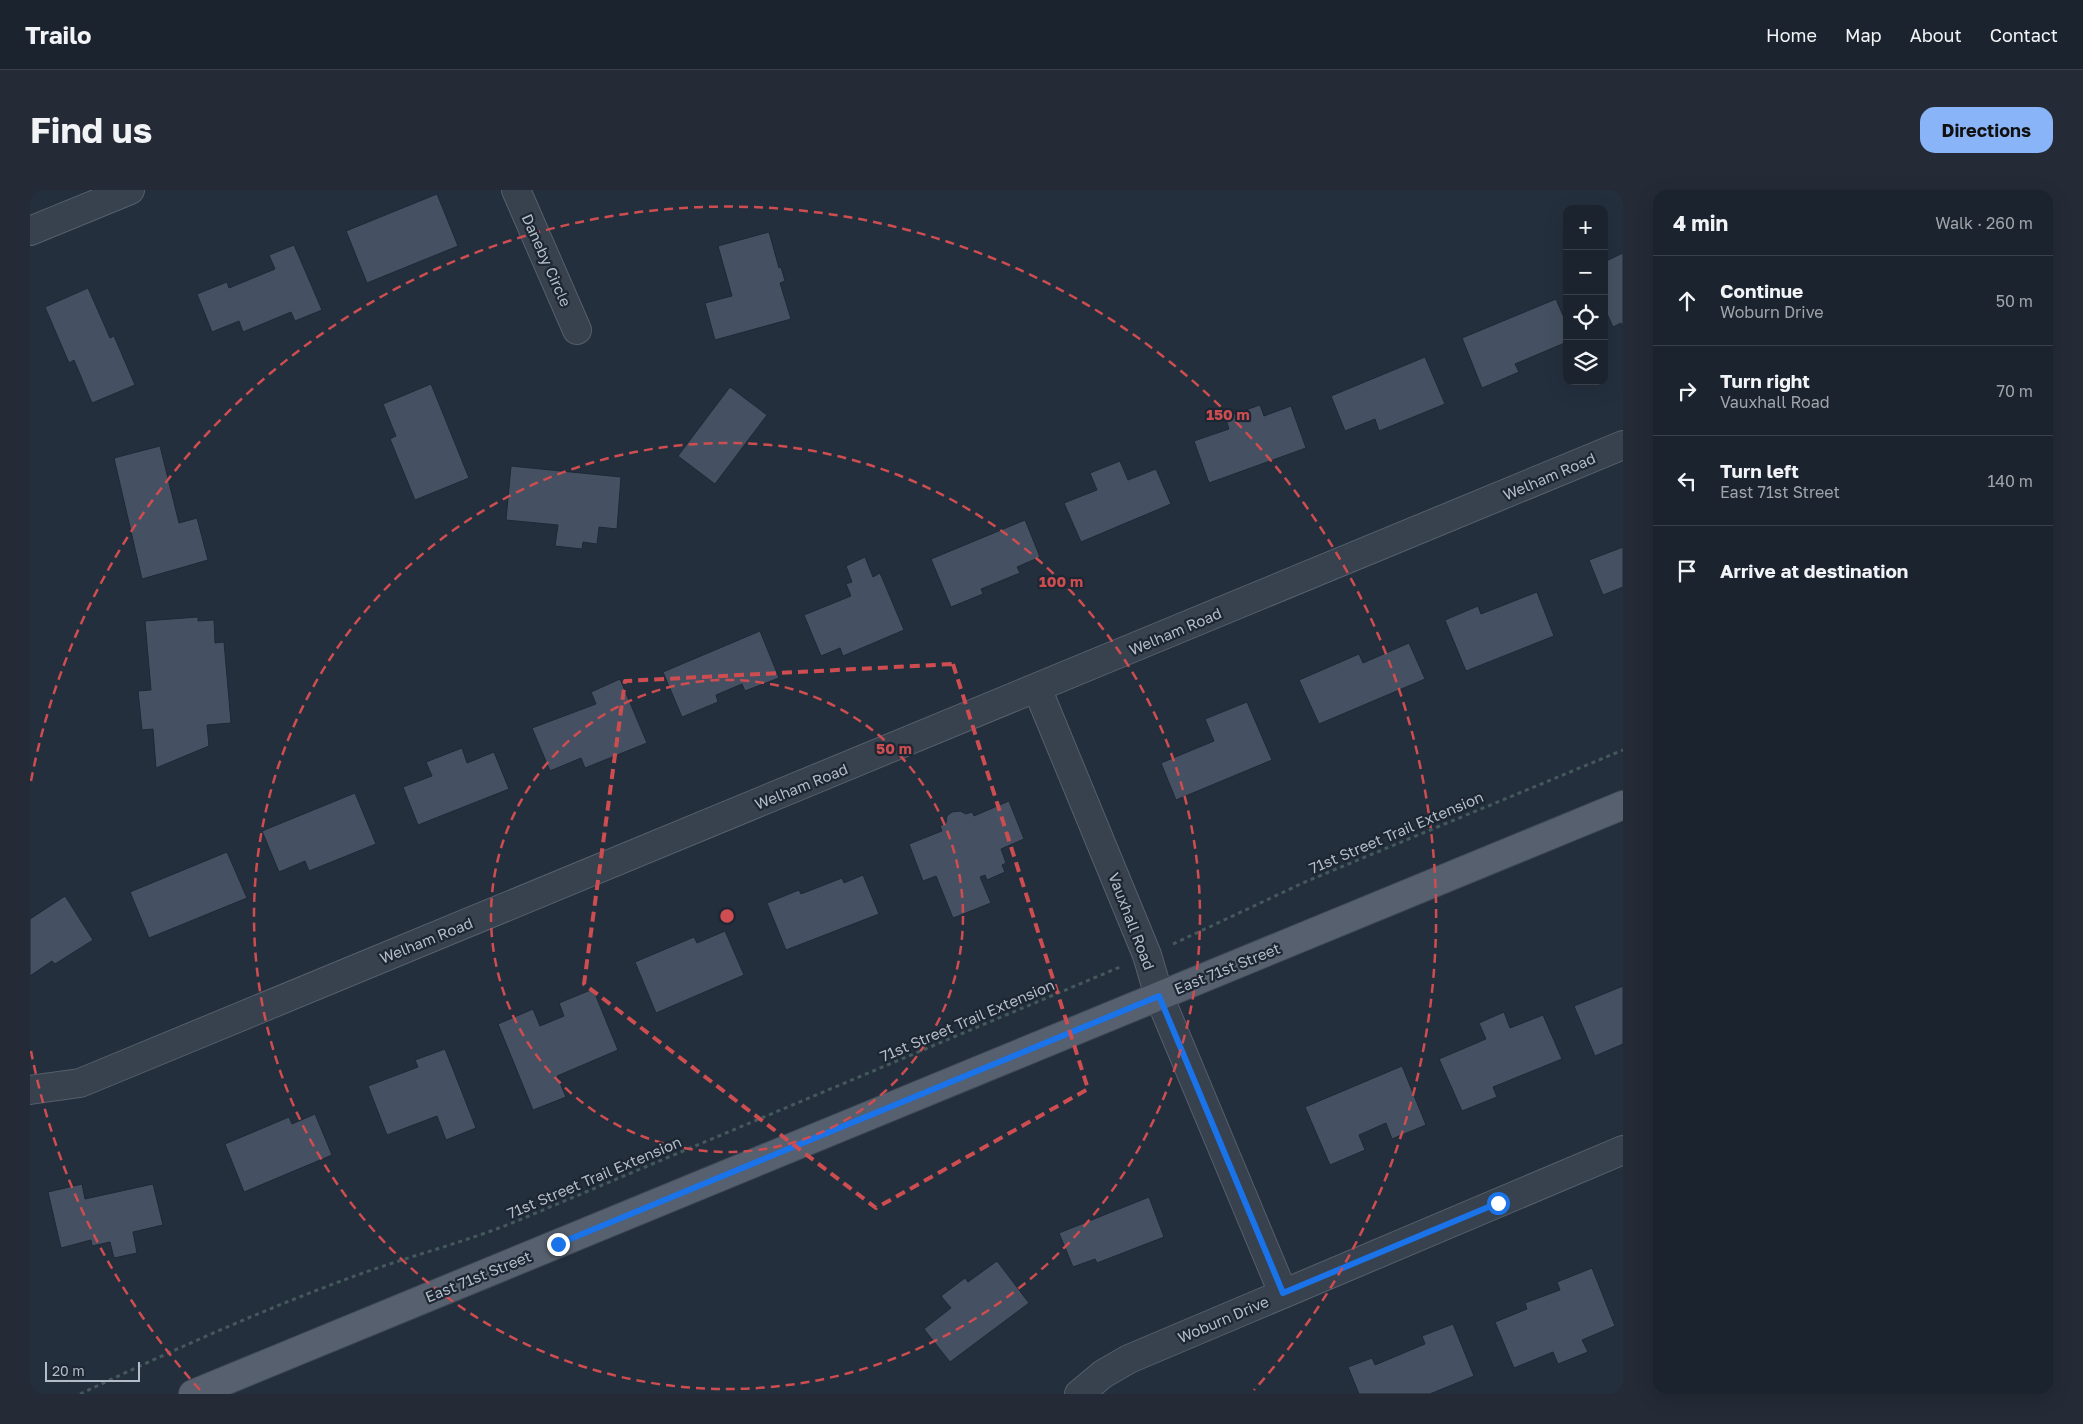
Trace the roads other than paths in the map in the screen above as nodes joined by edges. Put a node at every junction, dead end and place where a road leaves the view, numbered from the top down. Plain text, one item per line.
1 (130, 190) edge
2 (516, 190) edge
3 (30, 231) edge
4 (577, 330) dead end
5 (1623, 445) edge
6 (1037, 688) junction
7 (1623, 805) edge
8 (1159, 996) junction
9 (30, 1090) edge
10 (1623, 1150) edge
11 (1283, 1293) junction
12 (193, 1394) edge
13 (1079, 1394) edge

1 - 3 street
2 - 4 street, Daneby Circle
5 - 6 street, Welham Road
6 - 8 street, Vauxhall Road
6 - 9 street, Welham Road
7 - 8 main road, East 71st Street
8 - 11 street, Vauxhall Road
8 - 12 main road, East 71st Street
10 - 11 street, Woburn Drive
11 - 13 street, Woburn Drive

